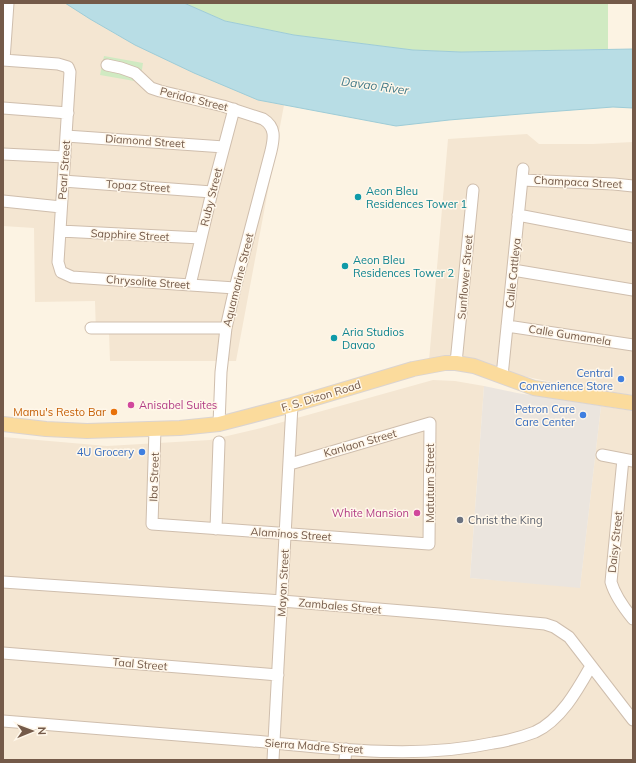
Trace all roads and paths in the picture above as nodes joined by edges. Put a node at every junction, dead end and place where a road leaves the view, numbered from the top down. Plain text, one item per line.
1 (8, 3) edge
2 (4, 60) edge
3 (107, 65) dead end
4 (3, 108) edge
5 (234, 109) junction
6 (68, 113) junction
7 (66, 136) junction
8 (273, 140) joint
9 (224, 147) junction
10 (3, 154) edge
11 (65, 157) junction
12 (523, 174) joint
13 (63, 181) junction
14 (633, 186) edge
15 (473, 190) dead end
16 (212, 192) junction
17 (3, 201) edge
18 (61, 207) junction
19 (518, 215) junction
20 (60, 231) junction
21 (633, 237) edge
22 (201, 238) junction
23 (513, 270) junction
24 (61, 272) joint
25 (190, 285) junction
26 (235, 288) junction
27 (633, 290) edge
28 (507, 326) junction
29 (91, 328) dead end
30 (226, 328) junction
31 (633, 345) edge
32 (456, 363) junction
33 (502, 376) junction
34 (633, 403) edge
35 (292, 405) junction
36 (430, 423) joint
37 (3, 424) edge
38 (219, 424) junction
39 (155, 429) junction
40 (219, 442) dead end
41 (602, 456) dead end
42 (628, 460) edge
43 (290, 464) junction
44 (152, 524) joint
45 (216, 529) junction
46 (285, 534) junction
47 (429, 544) joint
48 (3, 582) edge
49 (282, 601) junction
50 (631, 614) edge
51 (3, 653) edge
52 (592, 666) junction
53 (278, 675) junction
54 (633, 720) edge
55 (3, 721) edge
56 (274, 743) junction
57 (345, 754) edge
58 (441, 755) edge
59 (273, 760) edge

1 - 2 street
2 - 6 street, Pearl Street
3 - 5 street, Peridot Street
4 - 6 street
5 - 8 street, Peridot Street
5 - 9 street, Ruby Street
6 - 7 street, Pearl Street
7 - 9 street, Diamond Street
7 - 11 street, Pearl Street
8 - 26 street, Aquamarine Street
9 - 16 street, Ruby Street
10 - 11 street
11 - 13 street, Pearl Street
12 - 14 street, Champaca Street
12 - 19 street, Calle Cattleya
13 - 16 street, Topaz Street
13 - 18 street, Pearl Street
15 - 32 street, Sunflower Street
16 - 22 street, Ruby Street
17 - 18 street
18 - 20 street, Pearl Street
19 - 21 street
19 - 23 street, Calle Cattleya
20 - 22 street, Sapphire Street
20 - 24 street, Pearl Street
22 - 25 street, Ruby Street
23 - 27 street
23 - 28 street, Calle Cattleya
24 - 25 street, Chrysolite Street
25 - 26 street, Chrysolite Street
26 - 30 street, Aquamarine Street
28 - 31 street, Calle Gumamela
28 - 33 street, Calle Cattleya
29 - 30 street
30 - 38 street, Aquamarine Street
32 - 33 main road, F. S. Dizon Road
32 - 35 main road, F. S. Dizon Road
33 - 34 main road, F. S. Dizon Road
35 - 38 main road, F. S. Dizon Road
35 - 43 street, Mayon Street
36 - 43 street, Kanlaon Street
36 - 47 street, Matutum Street
37 - 39 main road, F. S. Dizon Road
38 - 39 main road, F. S. Dizon Road
39 - 44 street, Iba Street
40 - 45 street
41 - 42 street
42 - 50 street, Daisy Street
43 - 46 street, Mayon Street
44 - 45 street, Alaminos Street
45 - 46 street, Alaminos Street
46 - 47 street, Alaminos Street
46 - 49 street, Mayon Street
48 - 49 street, Zambales Street
49 - 52 street, Zambales Street
49 - 53 street, Mayon Street
51 - 53 street, Taal Street
52 - 54 street, Zambales Street
52 - 58 street, Sierra Madre Street
53 - 56 street, Mayon Street
55 - 56 street, Sierra Madre Street
56 - 57 street, Sierra Madre Street
56 - 59 street, Mayon Street
57 - 58 street, Sierra Madre Street

